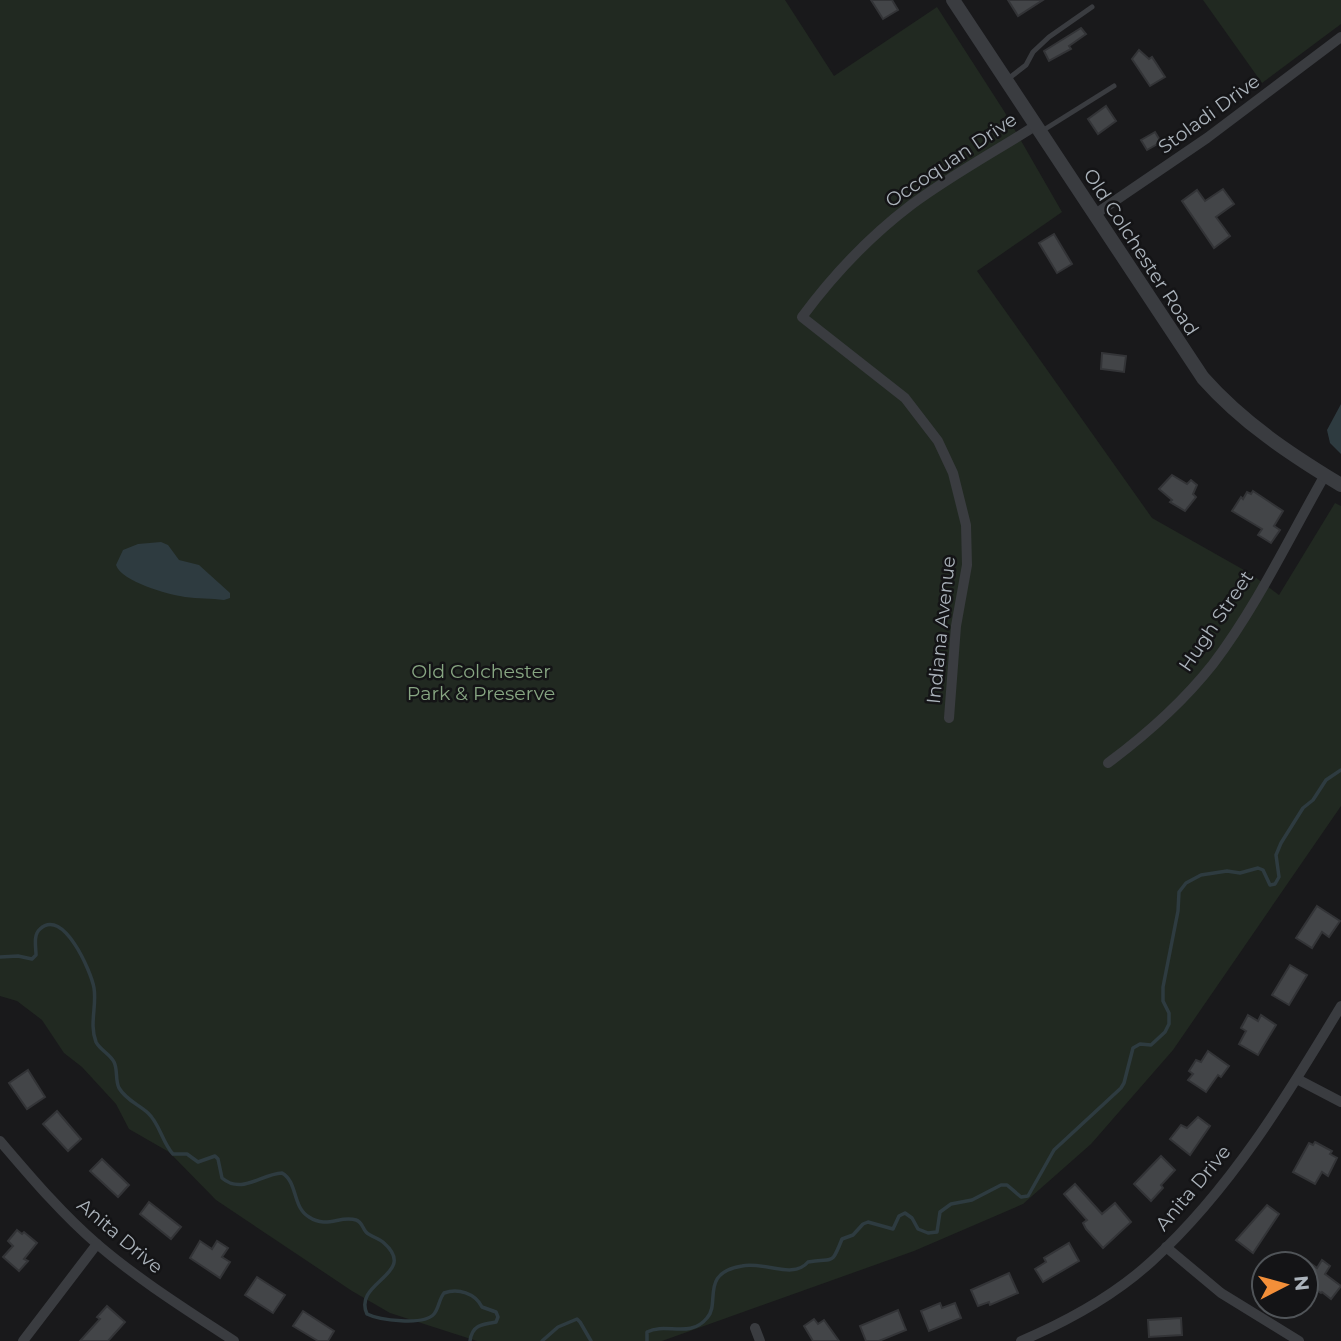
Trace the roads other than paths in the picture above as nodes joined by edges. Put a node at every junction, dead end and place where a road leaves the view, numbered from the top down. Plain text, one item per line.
1 (953, 0) edge
2 (1092, 7) dead end
3 (1341, 37) edge
4 (1006, 82) junction
5 (1114, 86) dead end
6 (1037, 129) junction
7 (1094, 215) junction
8 (802, 317) joint
9 (1325, 475) junction
10 (1341, 485) edge
11 (949, 719) dead end
12 (1108, 763) dead end
13 (1341, 1006) edge
14 (1297, 1079) junction
15 (1341, 1102) edge
16 (0, 1141) edge
17 (97, 1244) junction
18 (1167, 1247) junction
19 (755, 1328) dead end
20 (23, 1341) edge
21 (234, 1341) edge
22 (760, 1341) edge
23 (1021, 1341) edge
24 (1299, 1341) edge

1 - 4 street, Old Colchester Road
2 - 4 lane
3 - 7 street, Stoladi Drive
4 - 6 street, Old Colchester Road
5 - 6 lane
6 - 7 street, Old Colchester Road
6 - 8 street, Occoquan Drive
7 - 9 street, Old Colchester Road
8 - 11 street, Indiana Avenue
9 - 10 street, Old Colchester Road
9 - 12 street, Hugh Street
13 - 14 street, Anita Drive
14 - 15 street
14 - 18 street, Anita Drive
16 - 17 street, Anita Drive
17 - 20 street
17 - 21 street, Anita Drive
18 - 23 street, Anita Drive
18 - 24 street
19 - 22 street

